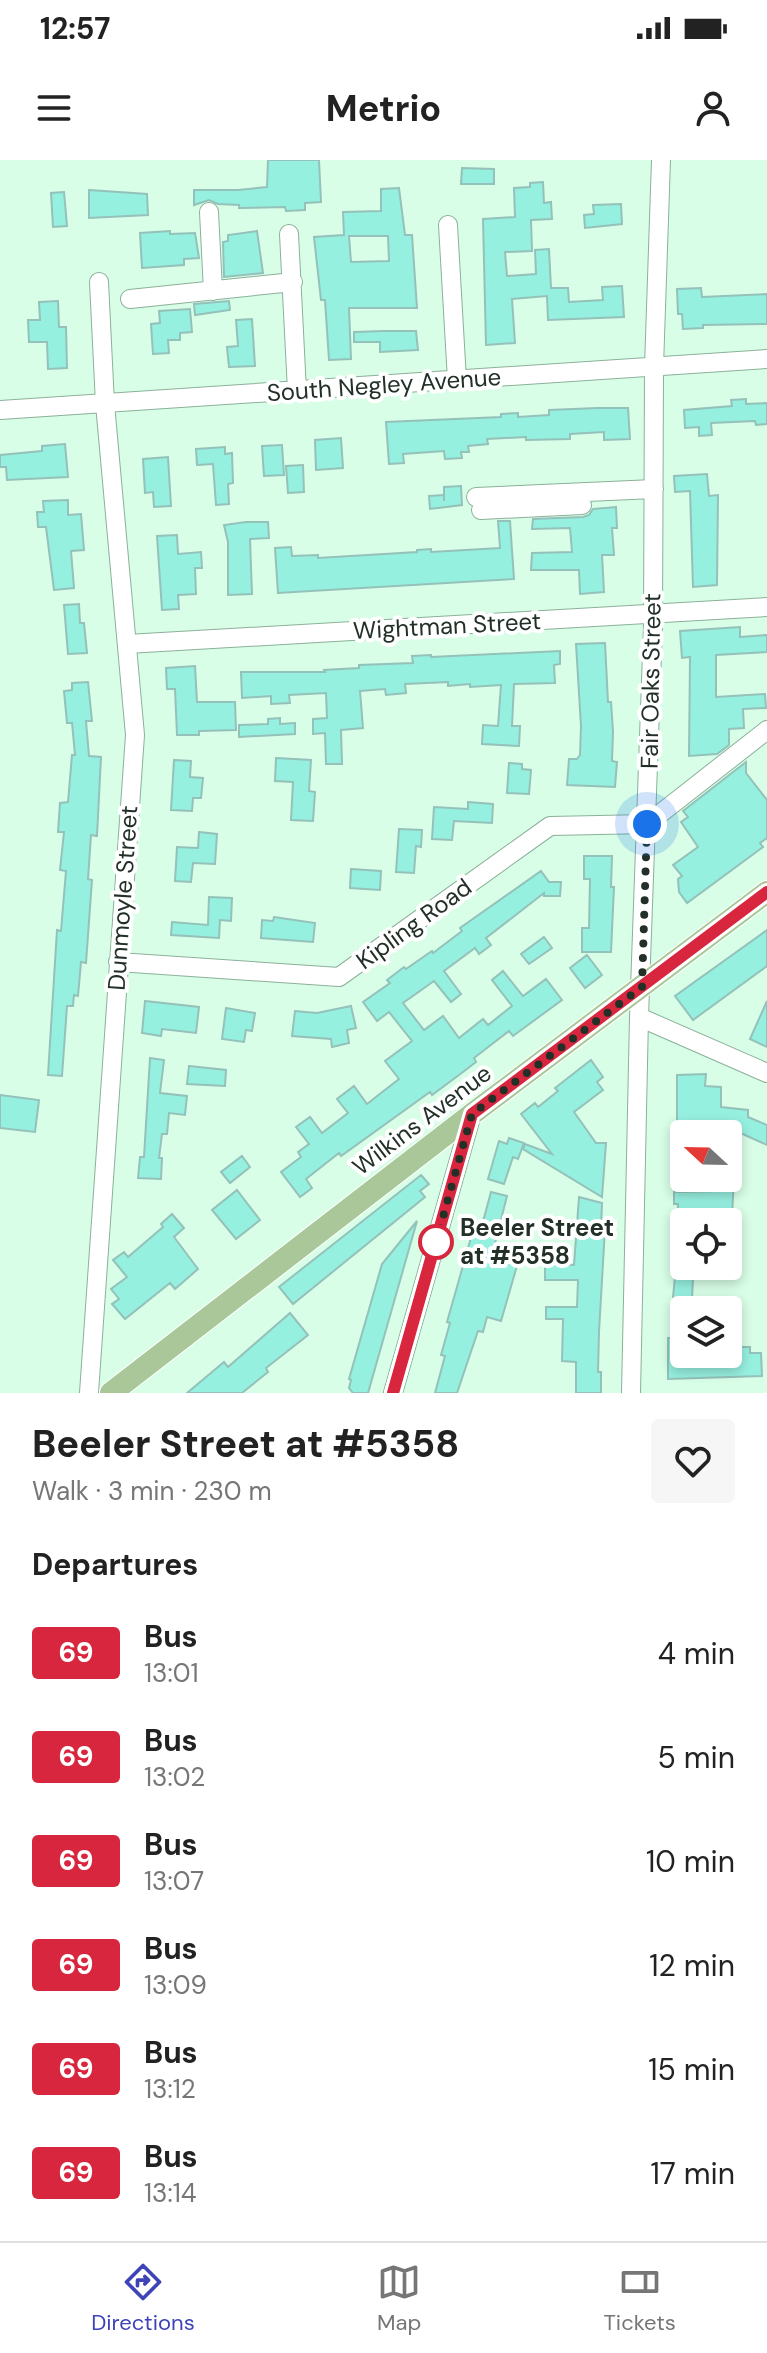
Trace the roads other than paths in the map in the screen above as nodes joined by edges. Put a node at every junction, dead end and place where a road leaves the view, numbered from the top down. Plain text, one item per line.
1 (661, 160) edge
2 (209, 212) dead end
3 (448, 225) dead end
4 (289, 234) dead end
5 (99, 282) dead end
6 (293, 282) junction
7 (213, 291) junction
8 (130, 299) dead end
9 (767, 359) edge
10 (654, 367) junction
11 (457, 380) junction
12 (297, 391) junction
13 (105, 404) junction
14 (0, 410) edge
15 (654, 495) junction
16 (479, 504) dead end
17 (767, 607) edge
18 (654, 614) junction
19 (127, 644) junction
20 (767, 730) edge
21 (647, 824) junction
22 (767, 892) edge
23 (118, 962) junction
24 (642, 987) junction
25 (639, 1017) junction
26 (767, 1073) edge
27 (472, 1114) junction
28 (89, 1393) edge
29 (111, 1393) edge
30 (393, 1393) edge
31 (631, 1393) edge

1 - 10 street, Fair Oaks Street
2 - 7 street
3 - 11 street
4 - 6 street
5 - 13 street, Dunmoyle Street
6 - 7 street
6 - 12 street
7 - 8 street
9 - 10 street, South Negley Avenue
10 - 11 street, South Negley Avenue
10 - 15 street, Fair Oaks Street
11 - 12 street, South Negley Avenue
12 - 13 street, South Negley Avenue
13 - 14 street, South Negley Avenue
13 - 19 street, Dunmoyle Street
15 - 16 street
15 - 18 street, Fair Oaks Street
17 - 18 street, Wightman Street
18 - 19 street, Wightman Street
18 - 21 street, Fair Oaks Street
19 - 23 street, Dunmoyle Street
20 - 21 street
21 - 23 street, Kipling Road
21 - 24 street, Fair Oaks Street
22 - 24 main road, Wilkins Avenue
23 - 28 street, Dunmoyle Street
24 - 25 street, Fair Oaks Street
24 - 27 main road, Wilkins Avenue
25 - 26 street
25 - 31 street, Fair Oaks Street
27 - 29 main road, Wilkins Avenue
27 - 30 street

